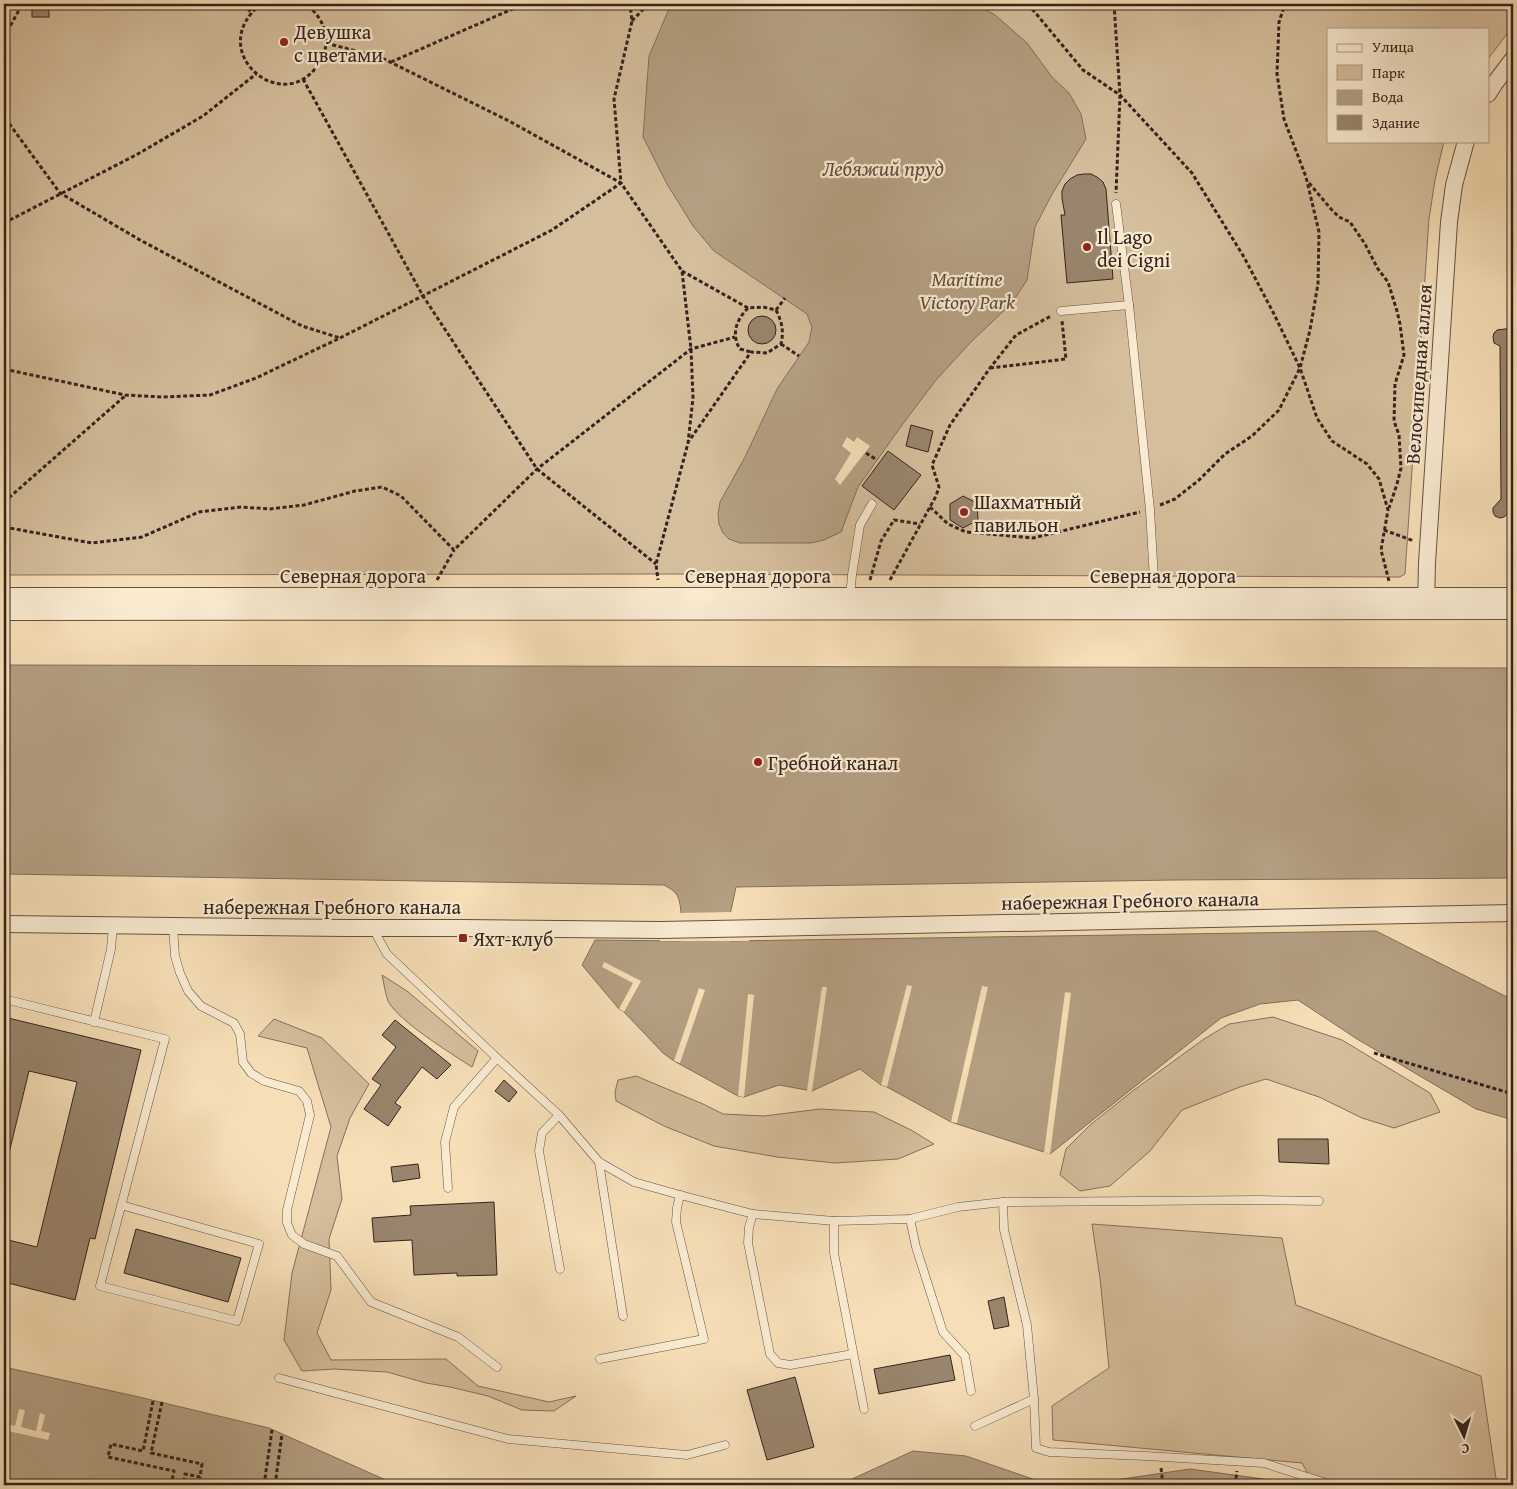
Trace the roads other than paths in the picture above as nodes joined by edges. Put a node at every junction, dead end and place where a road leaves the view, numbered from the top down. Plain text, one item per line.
1 (1513, 59) edge
2 (1490, 91) edge
3 (1466, 142) edge
4 (1116, 204) road end
5 (1129, 305) junction
6 (1061, 311) road end
7 (872, 504) dead end
8 (4, 596) edge
9 (1513, 596) edge
10 (850, 604) junction
11 (1155, 604) junction
12 (1426, 604) junction
13 (1513, 611) edge
14 (4, 612) edge
15 (1513, 913) edge
16 (4, 924) edge
17 (113, 926) junction
18 (173, 926) junction
19 (377, 928) junction
20 (4, 999) edge
21 (94, 1022) junction
22 (496, 1058) junction
23 (560, 1115) junction
24 (599, 1162) junction
25 (448, 1188) dead end
26 (680, 1195) junction
27 (1319, 1201) dead end
28 (1003, 1202) junction
29 (121, 1205) junction
30 (753, 1214) junction
31 (910, 1219) junction
32 (834, 1221) junction
33 (560, 1269) dead end
34 (623, 1316) dead end
35 (853, 1354) junction
36 (600, 1359) dead end
37 (497, 1367) dead end
38 (279, 1378) dead end
39 (971, 1391) dead end
40 (1034, 1399) junction
41 (864, 1409) dead end
42 (975, 1426) dead end
43 (725, 1445) dead end
44 (1332, 1485) edge

1 - 2 street
3 - 12 street, Велосипедная аллея
4 - 5 lane
5 - 6 lane
5 - 11 lane
7 - 10 lane
8 - 10 street, Северная дорога
9 - 12 street, Северная дорога
10 - 11 street, Северная дорога
10 - 14 street, Северная дорога
11 - 12 street, Северная дорога
12 - 13 street, Северная дорога
15 - 19 street, набережная Гребного канала
16 - 17 street, набережная Гребного канала
17 - 18 street, набережная Гребного канала
17 - 21 lane
18 - 19 street, набережная Гребного канала
18 - 37 lane
19 - 22 lane
20 - 21 lane
21 - 29 lane
22 - 23 lane
22 - 25 lane
23 - 24 lane
23 - 33 lane
24 - 26 lane
24 - 34 lane
26 - 30 lane
26 - 36 lane
27 - 28 lane
28 - 31 lane
28 - 40 lane
29 - 29 lane
30 - 32 lane
30 - 35 lane
31 - 32 lane
31 - 39 lane
32 - 35 lane
35 - 41 lane
38 - 43 lane
40 - 42 lane
40 - 44 lane

